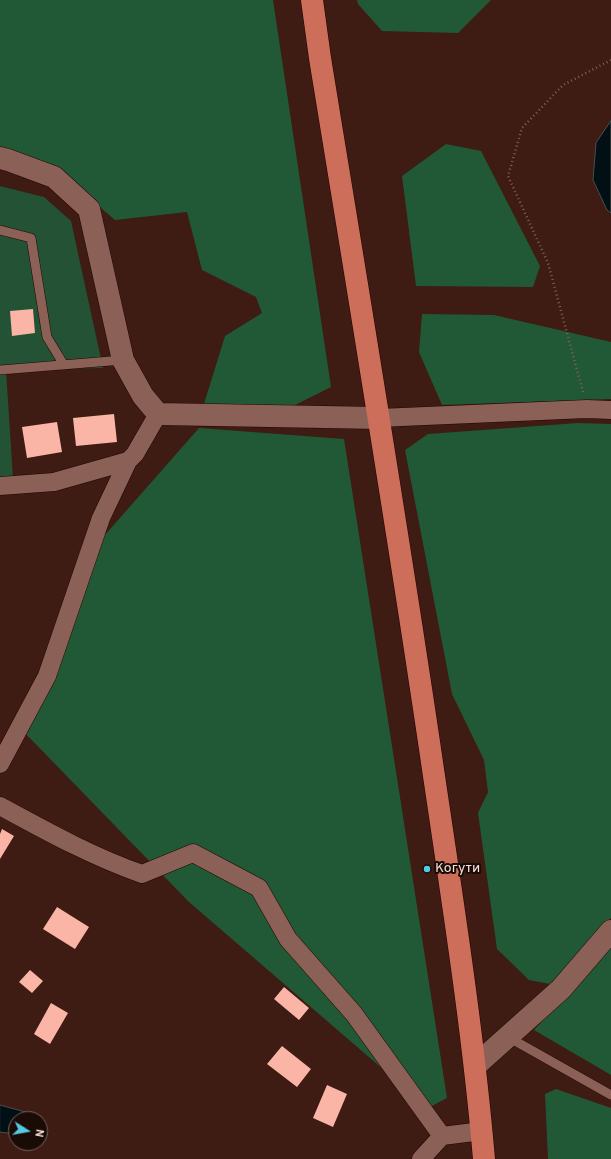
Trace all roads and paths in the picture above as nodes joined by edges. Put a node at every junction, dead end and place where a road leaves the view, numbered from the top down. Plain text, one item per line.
1 (312, 0) edge
2 (611, 60) edge
3 (0, 158) edge
4 (0, 230) edge
5 (123, 360) junction
6 (64, 365) junction
7 (0, 370) edge
8 (587, 409) junction
9 (611, 410) edge
10 (158, 414) junction
11 (379, 418) junction
12 (128, 461) junction
13 (0, 486) edge
14 (0, 764) edge
15 (0, 806) edge
16 (611, 931) edge
17 (508, 1037) junction
18 (475, 1066) junction
19 (611, 1095) edge
20 (482, 1131) junction
21 (442, 1136) junction
22 (421, 1159) edge
23 (484, 1159) edge

1 - 11 highway
2 - 8 path
3 - 5 street
4 - 6 lane
5 - 6 lane
5 - 10 street
6 - 7 lane
8 - 9 street
8 - 11 street
10 - 11 street
10 - 12 street
11 - 18 highway
12 - 13 street
12 - 14 street
15 - 21 street
16 - 17 street
17 - 18 street
17 - 19 lane
18 - 20 highway
20 - 21 street
20 - 23 highway
21 - 22 street

